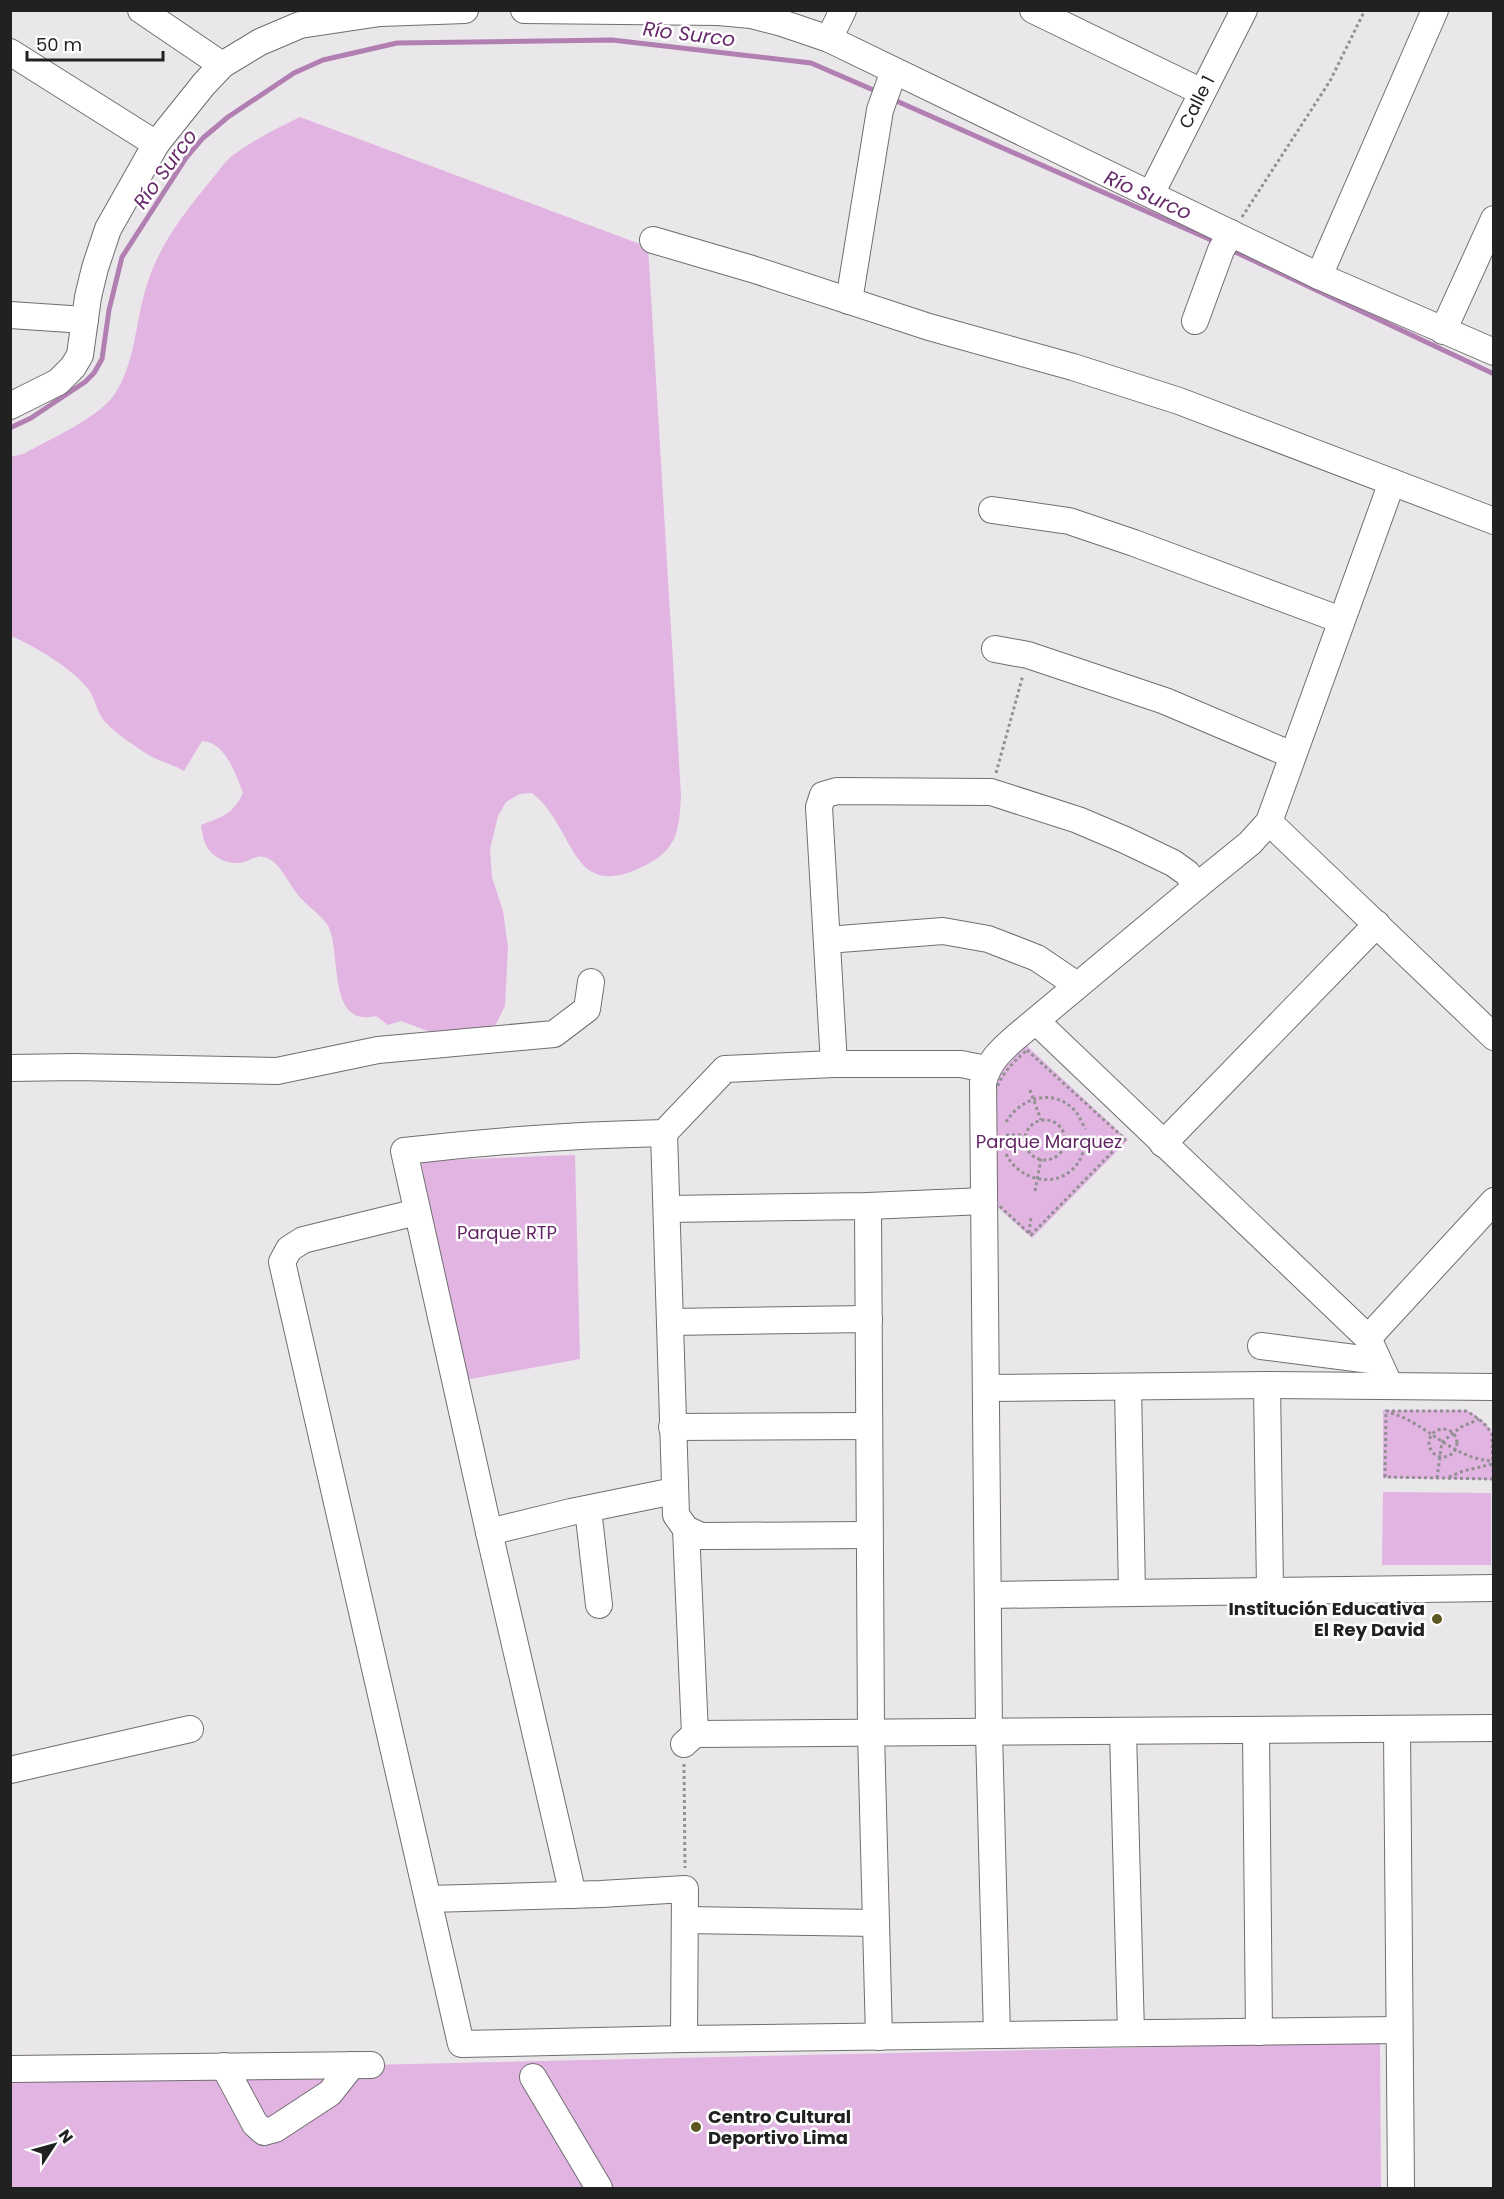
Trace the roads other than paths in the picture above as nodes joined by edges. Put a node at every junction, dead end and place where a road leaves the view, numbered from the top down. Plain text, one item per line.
1 (141, 10) edge
2 (465, 10) edge
3 (524, 10) edge
4 (843, 10) edge
5 (1033, 10) edge
6 (1244, 10) edge
7 (1435, 10) edge
8 (653, 11) edge
9 (299, 18) edge
10 (829, 39) junction
11 (10, 52) edge
12 (222, 65) junction
13 (888, 86) junction
14 (1202, 92) junction
15 (156, 144) junction
16 (1151, 194) junction
17 (1492, 227) edge
18 (653, 240) dead end
19 (1226, 242) junction
20 (1319, 276) junction
21 (849, 301) junction
22 (10, 315) edge
23 (85, 320) junction
24 (1195, 321) dead end
25 (1443, 331) junction
26 (1494, 352) edge
27 (10, 406) edge
28 (1392, 482) junction
29 (992, 510) dead end
30 (1494, 521) edge
31 (1341, 620) junction
32 (995, 649) dead end
33 (1292, 755) junction
34 (1269, 822) junction
35 (1197, 886) junction
36 (1377, 924) junction
37 (827, 940) junction
38 (591, 982) dead end
39 (1077, 985) junction
40 (1036, 1021) junction
41 (1494, 1037) edge
42 (834, 1064) junction
43 (10, 1068) edge
44 (986, 1069) junction
45 (664, 1133) junction
46 (1163, 1144) junction
47 (984, 1201) junction
48 (1494, 1201) edge
49 (868, 1206) junction
50 (667, 1209) junction
51 (417, 1212) junction
52 (869, 1319) junction
53 (670, 1322) junction
54 (1261, 1346) dead end
55 (1373, 1349) junction
56 (1268, 1385) junction
57 (1390, 1386) junction
58 (1128, 1387) junction
59 (1494, 1387) edge
60 (987, 1388) junction
61 (869, 1426) junction
62 (672, 1427) junction
63 (674, 1491) junction
64 (588, 1509) junction
65 (686, 1529) junction
66 (489, 1532) junction
67 (869, 1535) junction
68 (1494, 1588) edge
69 (1270, 1590) junction
70 (1132, 1593) junction
71 (989, 1594) junction
72 (598, 1605) dead end
73 (1494, 1728) edge
74 (190, 1730) dead end
75 (1397, 1730) junction
76 (1123, 1731) junction
77 (1256, 1731) junction
78 (871, 1732) junction
79 (989, 1732) junction
80 (10, 1770) edge
81 (573, 1895) junction
82 (429, 1899) junction
83 (685, 1920) junction
84 (876, 1923) junction
85 (1400, 2030) junction
86 (1259, 2032) junction
87 (1131, 2033) junction
88 (997, 2035) junction
89 (879, 2037) junction
90 (684, 2038) junction
91 (224, 2066) junction
92 (10, 2069) edge
93 (532, 2077) dead end
94 (600, 2188) edge
95 (1401, 2188) edge

1 - 12 street
2 - 9 street
3 - 8 street
4 - 10 street
5 - 14 street
6 - 14 street, Calle 1
7 - 20 street
8 - 10 street
9 - 12 street
10 - 13 street
11 - 15 street
12 - 15 street
13 - 16 street
13 - 21 street
14 - 16 street, Calle 1
15 - 23 street
16 - 19 street
17 - 25 street
18 - 21 street
19 - 20 street
19 - 24 street
20 - 25 street
21 - 28 street
22 - 23 street
23 - 27 street
25 - 26 street
28 - 30 street
28 - 31 street
29 - 31 street
31 - 33 street
32 - 33 street
33 - 34 street
34 - 35 street
34 - 36 street
35 - 37 street
35 - 39 street
36 - 41 street
36 - 46 street
37 - 39 street
37 - 42 street
38 - 43 street
39 - 40 street
40 - 44 street
40 - 46 street
42 - 44 street
42 - 45 street
44 - 47 street
45 - 50 street
45 - 51 street
46 - 55 street
47 - 49 street
47 - 60 street
48 - 55 street
49 - 50 street
49 - 52 street
50 - 53 street
51 - 66 street
51 - 82 street
52 - 53 street
52 - 61 street
53 - 62 street
54 - 55 street
55 - 57 street
56 - 57 street
56 - 58 street
56 - 69 street
57 - 59 street
58 - 60 street
58 - 70 street
60 - 71 street
61 - 62 street
61 - 67 street
62 - 63 street
63 - 64 street
63 - 65 street
64 - 66 street
64 - 72 street
65 - 67 street
65 - 78 street
66 - 81 street
67 - 78 street
68 - 69 street
69 - 70 street
70 - 71 street
71 - 79 street
73 - 75 street
74 - 80 street
75 - 77 street
75 - 85 street
76 - 77 street
76 - 79 street
76 - 87 street
77 - 86 street
78 - 79 street
78 - 84 street
79 - 88 street
81 - 82 street
81 - 83 street
82 - 90 street
83 - 84 street
83 - 90 street
84 - 89 street
85 - 86 street
85 - 95 street
86 - 87 street
87 - 88 street
88 - 89 street
89 - 90 street
91 - 91 street
91 - 92 street
93 - 94 street

